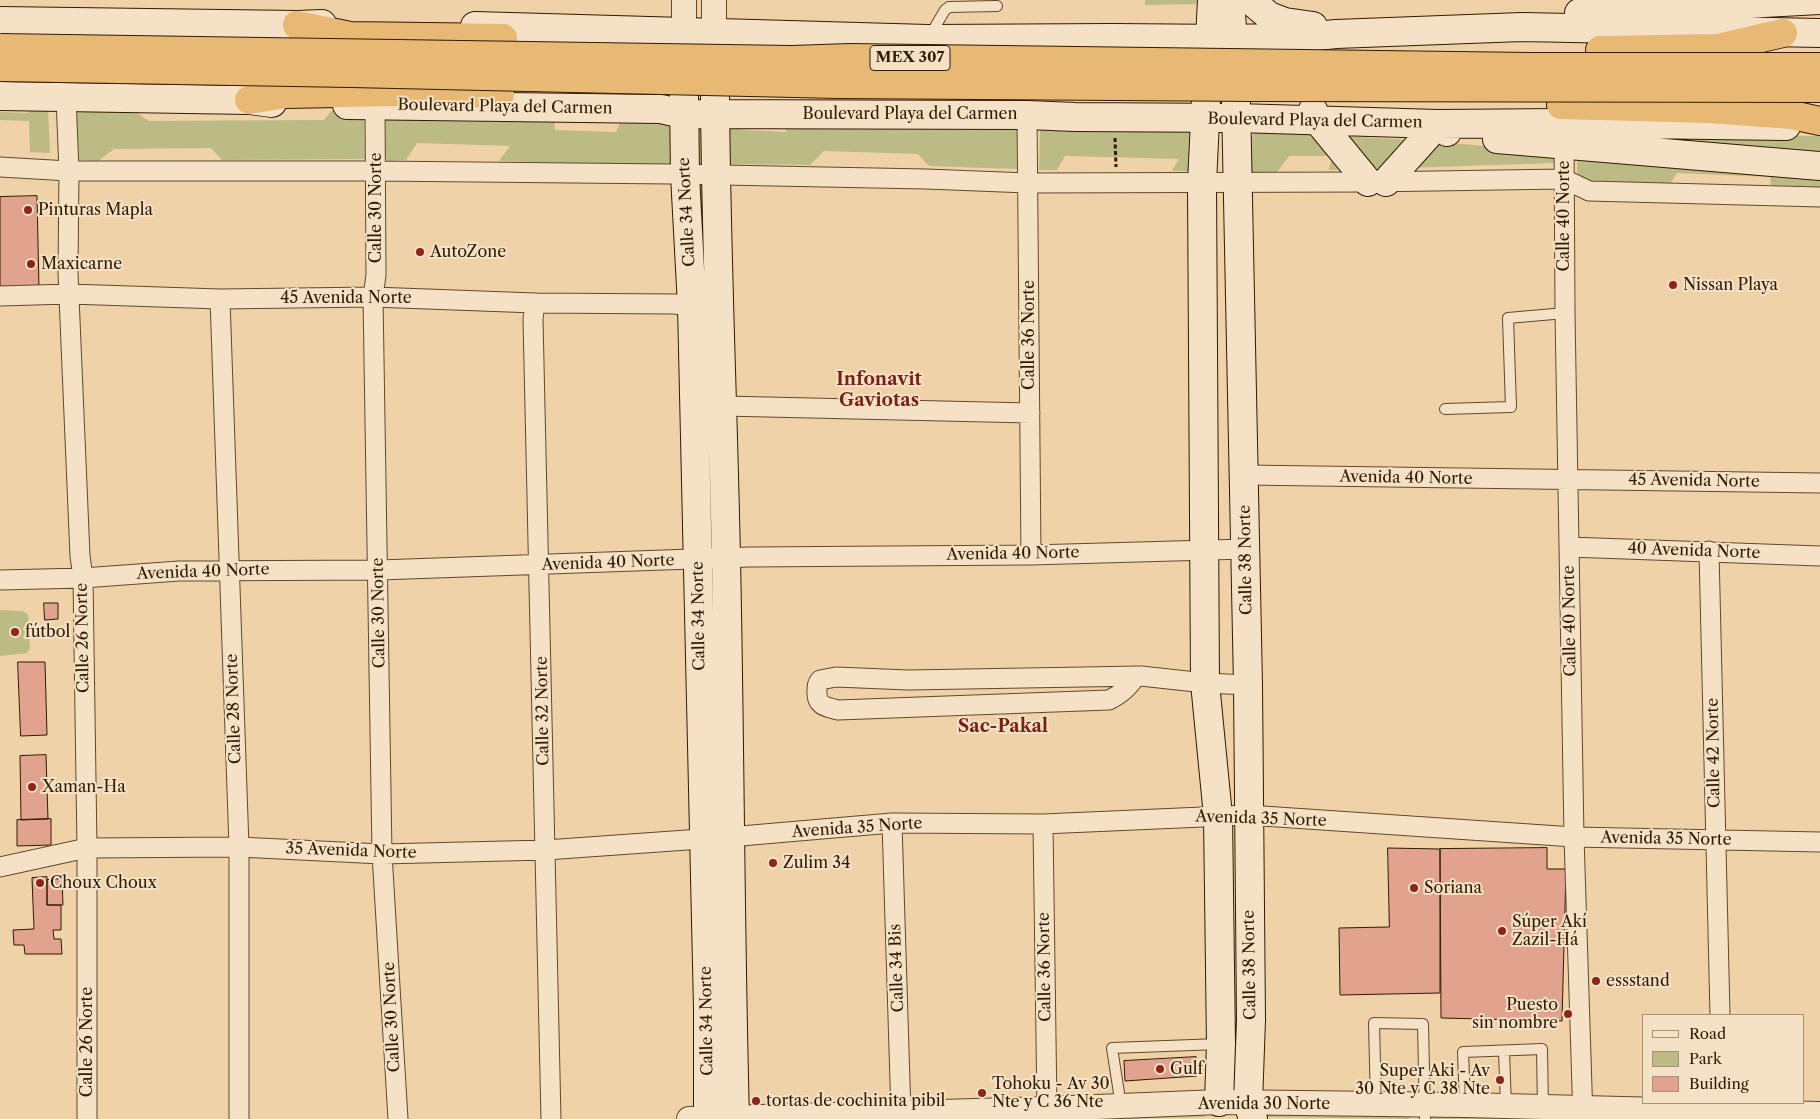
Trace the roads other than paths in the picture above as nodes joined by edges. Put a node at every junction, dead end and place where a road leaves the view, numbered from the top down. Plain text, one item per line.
1 (684, 0) edge
2 (714, 0) edge
3 (1212, 0) edge
4 (1230, 0) edge
5 (1250, 0) edge
6 (1820, 0) edge
7 (997, 6) dead end
8 (0, 21) edge
9 (297, 25) junction
10 (1522, 27) junction
11 (684, 32) junction
12 (714, 32) junction
13 (1783, 33) junction
14 (1820, 33) edge
15 (1336, 34) junction
16 (1073, 38) junction
17 (928, 39) junction
18 (1222, 39) junction
19 (0, 48) edge
20 (850, 58) junction
21 (0, 67) edge
22 (1820, 67) edge
23 (1253, 75) junction
24 (838, 84) junction
25 (1820, 88) edge
26 (0, 96) edge
27 (66, 96) junction
28 (249, 100) junction
29 (375, 106) junction
30 (683, 114) junction
31 (715, 114) junction
32 (1027, 115) junction
33 (1074, 117) junction
34 (1204, 118) junction
35 (1238, 118) junction
36 (1318, 121) junction
37 (1820, 122) edge
38 (1438, 124) junction
39 (1563, 124) junction
40 (1820, 166) edge
41 (0, 167) edge
42 (68, 171) junction
43 (376, 171) junction
44 (685, 175) junction
45 (716, 176) junction
46 (1564, 179) junction
47 (1377, 182) junction
48 (1028, 183) junction
49 (1202, 183) junction
50 (1237, 183) junction
51 (1820, 197) edge
52 (69, 294) junction
53 (0, 296) edge
54 (373, 297) junction
55 (220, 299) junction
56 (535, 303) junction
57 (705, 308) junction
58 (1565, 313) junction
59 (723, 406) junction
60 (1445, 409) dead end
61 (1030, 413) junction
62 (1245, 476) junction
63 (1568, 480) junction
64 (1820, 483) edge
65 (1569, 547) junction
66 (1246, 549) junction
67 (1204, 550) junction
68 (1709, 551) junction
69 (1031, 555) junction
70 (1820, 556) edge
71 (726, 558) junction
72 (697, 559) junction
73 (540, 566) junction
74 (229, 570) junction
75 (379, 570) junction
76 (83, 578) junction
77 (0, 580) edge
78 (1136, 676) junction
79 (1205, 683) junction
80 (1248, 685) junction
81 (1248, 815) junction
82 (1218, 816) junction
83 (892, 823) junction
84 (1043, 824) junction
85 (716, 837) junction
86 (1574, 837) junction
87 (1716, 840) junction
88 (1820, 842) edge
89 (239, 847) junction
90 (87, 848) junction
91 (546, 850) junction
92 (382, 854) junction
93 (0, 867) edge
94 (1720, 1014) edge
95 (1221, 1044) junction
96 (1504, 1051) junction
97 (1376, 1104) junction
98 (1465, 1105) junction
99 (1506, 1106) junction
100 (1121, 1107) junction
101 (1543, 1108) junction
102 (1047, 1110) junction
103 (1219, 1111) edge
104 (1250, 1111) edge
105 (1722, 1111) edge
106 (1425, 1112) edge
107 (1583, 1113) edge
108 (901, 1114) junction
109 (1820, 1114) edge
110 (735, 1118) edge
111 (88, 1119) edge
112 (239, 1119) edge
113 (398, 1119) edge
114 (551, 1119) edge
115 (701, 1119) edge

1 - 11 street
2 - 12 street
3 - 18 main road, Calle 38 Norte
4 - 18 main road, Calle 38 Norte
5 - 15 main road
6 - 10 main road
7 - 17 lane
8 - 9 main road
9 - 11 main road
9 - 20 highway, bridge
10 - 13 main road
10 - 15 main road
11 - 12 main road
11 - 30 main road, Calle 34 Norte
12 - 17 main road
12 - 31 main road, Calle 34 Norte
13 - 14 main road
13 - 23 highway, bridge
15 - 18 main road
15 - 36 main road
16 - 17 main road
16 - 18 main road
16 - 33 main road
18 - 34 main road, Calle 38 Norte
18 - 35 main road, Calle 38 Norte
19 - 20 highway, MEX 307, bridge
20 - 23 highway, MEX 307, bridge
21 - 24 highway, MEX 307, bridge
22 - 23 highway, MEX 307, bridge
23 - 24 highway, MEX 307, bridge
23 - 25 highway, MEX 307, bridge
23 - 39 highway
24 - 28 highway, bridge
26 - 27 main road, Boulevard Playa del Carmen
27 - 28 main road, Boulevard Playa del Carmen
27 - 42 street, Calle 26 Norte
28 - 29 main road, Boulevard Playa del Carmen
29 - 30 main road, Boulevard Playa del Carmen
29 - 43 street, Calle 30 Norte
30 - 31 main road, Boulevard Playa del Carmen
30 - 44 main road, Calle 34 Norte
31 - 32 main road, Boulevard Playa del Carmen
31 - 45 main road, Calle 34 Norte
32 - 33 main road, Boulevard Playa del Carmen
32 - 48 street, Calle 36 Norte
33 - 34 main road, Boulevard Playa del Carmen
34 - 35 main road, Boulevard Playa del Carmen
34 - 49 main road, Calle 38 Norte
35 - 36 main road, Boulevard Playa del Carmen
35 - 50 main road, Calle 38 Norte
36 - 38 main road, Boulevard Playa del Carmen
36 - 47 main road
37 - 39 highway
38 - 39 main road, Boulevard Playa del Carmen
38 - 47 main road
39 - 40 main road, Boulevard Playa del Carmen
39 - 46 street, Calle 40 Norte
41 - 42 street
42 - 43 street
42 - 52 street, Calle 26 Norte
43 - 44 street
43 - 54 street, Calle 30 Norte
44 - 45 street
44 - 57 main road, Calle 34 Norte
45 - 48 street
45 - 57 main road, Calle 34 Norte
46 - 47 street
46 - 51 street
46 - 58 street, Calle 40 Norte
47 - 50 street
48 - 49 street
48 - 61 street, Calle 36 Norte
49 - 50 street
49 - 67 main road, Calle 38 Norte
50 - 62 main road, Calle 38 Norte
52 - 53 street, 45 Avenida Norte
52 - 55 street, 45 Avenida Norte
52 - 76 street, Calle 26 Norte
54 - 55 street, 45 Avenida Norte
54 - 56 street, 45 Avenida Norte
54 - 75 street, Calle 30 Norte
55 - 74 street, Calle 28 Norte
56 - 57 street, 45 Avenida Norte
56 - 73 street, Calle 32 Norte
57 - 59 main road, Calle 34 Norte
57 - 72 main road, Calle 34 Norte
58 - 60 lane
58 - 63 street, Calle 40 Norte
59 - 61 street
59 - 71 main road, Calle 34 Norte
61 - 69 street, Calle 36 Norte
62 - 63 street, Avenida 40 Norte
62 - 66 main road, Calle 38 Norte
63 - 64 street, 45 Avenida Norte
63 - 65 street, Calle 40 Norte
65 - 68 street, 40 Avenida Norte
65 - 86 street, Calle 40 Norte
66 - 67 street, Avenida 40 Norte
66 - 80 main road, Calle 38 Norte
67 - 69 street, Avenida 40 Norte
67 - 79 main road, Calle 38 Norte
68 - 70 street, 40 Avenida Norte
68 - 87 street, Calle 42 Norte
69 - 71 street, Avenida 40 Norte
71 - 72 street, Avenida 40 Norte
71 - 85 main road, Calle 34 Norte
72 - 73 street, Avenida 40 Norte
72 - 85 main road, Calle 34 Norte
73 - 75 street, Avenida 40 Norte
73 - 91 street, Calle 32 Norte
74 - 75 street, Avenida 40 Norte
74 - 76 street, Avenida 40 Norte
74 - 89 street, Calle 28 Norte
75 - 92 street, Calle 30 Norte
76 - 77 street, Avenida 40 Norte
76 - 90 street, Calle 26 Norte
78 - 78 street
78 - 79 street
79 - 80 street
79 - 82 main road, Calle 38 Norte
80 - 81 main road, Calle 38 Norte
81 - 82 street, Avenida 35 Norte
81 - 86 street, Avenida 35 Norte
81 - 104 main road, Calle 38 Norte
82 - 84 street, Avenida 35 Norte
82 - 95 main road, Calle 38 Norte
83 - 84 street, Avenida 35 Norte
83 - 85 street, Avenida 35 Norte
83 - 108 street, Calle 34 Bis
84 - 102 street, Calle 36 Norte
85 - 91 street, 35 Avenida Norte
85 - 110 main road, Calle 34 Norte
85 - 115 main road, Calle 34 Norte
86 - 87 street, Avenida 35 Norte
86 - 107 street, Calle 40 Norte
87 - 88 street, Avenida 35 Norte
87 - 94 street, Calle 42 Norte
89 - 90 street, 35 Avenida Norte
89 - 92 street, 35 Avenida Norte
89 - 112 street, Calle 28 Norte
90 - 93 street, 35 Avenida Norte
90 - 111 street, Calle 26 Norte
91 - 92 street, 35 Avenida Norte
91 - 114 street, Calle 32 Norte
92 - 113 street, Calle 30 Norte
95 - 100 lane
95 - 103 main road, Calle 38 Norte
96 - 98 lane
96 - 99 lane
96 - 101 lane
97 - 104 street, Avenida 30 Norte
97 - 106 street, Avenida 30 Norte
97 - 106 lane
98 - 99 street, Avenida 30 Norte
98 - 106 street, Avenida 30 Norte
99 - 101 street, Avenida 30 Norte
100 - 102 street, Avenida 30 Norte
100 - 103 street, Avenida 30 Norte
101 - 107 street, Avenida 30 Norte
102 - 108 street, Avenida 30 Norte
103 - 104 street, Avenida 30 Norte
105 - 107 street, Avenida 30 Norte
105 - 109 street, Avenida 30 Norte
108 - 110 street, Avenida 30 Norte
110 - 115 street, Avenida 30 Norte

